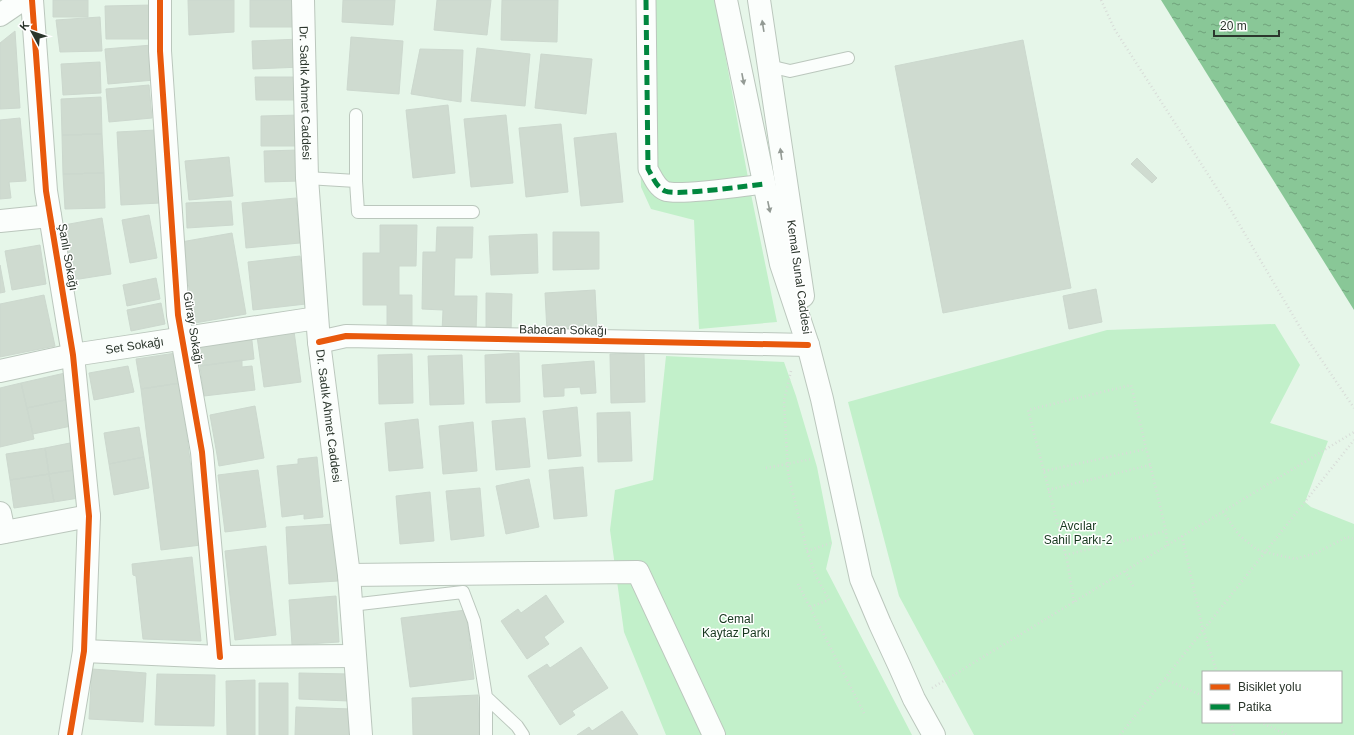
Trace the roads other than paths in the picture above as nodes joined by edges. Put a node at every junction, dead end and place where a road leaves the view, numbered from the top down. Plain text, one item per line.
1 (22, 0) edge
2 (32, 0) edge
3 (160, 0) edge
4 (303, 0) edge
5 (646, 0) edge
6 (726, 0) edge
7 (759, 0) edge
8 (0, 15) edge
9 (732, 28) junction
10 (848, 58) dead end
11 (769, 66) junction
12 (356, 115) dead end
13 (307, 178) junction
14 (356, 181) junction
15 (764, 184) junction
16 (473, 212) dead end
17 (50, 216) junction
18 (0, 221) edge
19 (317, 318) junction
20 (183, 339) junction
21 (319, 342) junction
22 (808, 345) junction
23 (74, 355) junction
24 (0, 370) edge
25 (89, 516) junction
26 (1, 526) edge
27 (349, 575) junction
28 (351, 605) junction
29 (84, 651) junction
30 (354, 656) junction
31 (220, 657) junction
32 (486, 697) junction
33 (70, 735) edge
34 (361, 735) edge
35 (486, 735) edge
36 (523, 735) edge
37 (714, 735) edge
38 (934, 735) edge

1 - 8 street
2 - 17 street, Şanlı Sokağı
3 - 20 street, Güray Sokağı
4 - 13 street, Dr. Sadık Ahmet Caddesi
5 - 15 street
6 - 9 street, Kemal Sunal Caddesi
11 -> 7 street, Kemal Sunal Caddesi
9 - 11 street
9 -> 15 street, Kemal Sunal Caddesi
10 - 11 lane
22 -> 11 street, Kemal Sunal Caddesi
12 - 14 lane
13 - 14 lane
13 - 19 street, Dr. Sadık Ahmet Caddesi
14 - 16 lane
15 -> 22 street, Kemal Sunal Caddesi
17 - 18 street
17 - 23 street, Şanlı Sokağı
19 - 20 street, Set Sokağı
19 - 21 street, Dr. Sadık Ahmet Caddesi
20 - 23 street, Set Sokağı
20 - 31 street, Güray Sokağı
21 - 22 street, Babacan Sokağı
21 - 27 street, Dr. Sadık Ahmet Caddesi
22 - 38 street
23 - 24 street, Set Sokağı
23 - 25 street, Şanlı Sokağı
25 - 26 street
25 - 29 street, Şanlı Sokağı
27 - 28 street, Dr. Sadık Ahmet Caddesi
27 - 37 street
28 - 30 street, Dr. Sadık Ahmet Caddesi
28 - 32 lane
29 - 31 street
29 - 33 street, Şanlı Sokağı
30 - 31 street
30 - 34 street, Dr. Sadık Ahmet Caddesi
32 - 35 lane
32 - 36 lane

